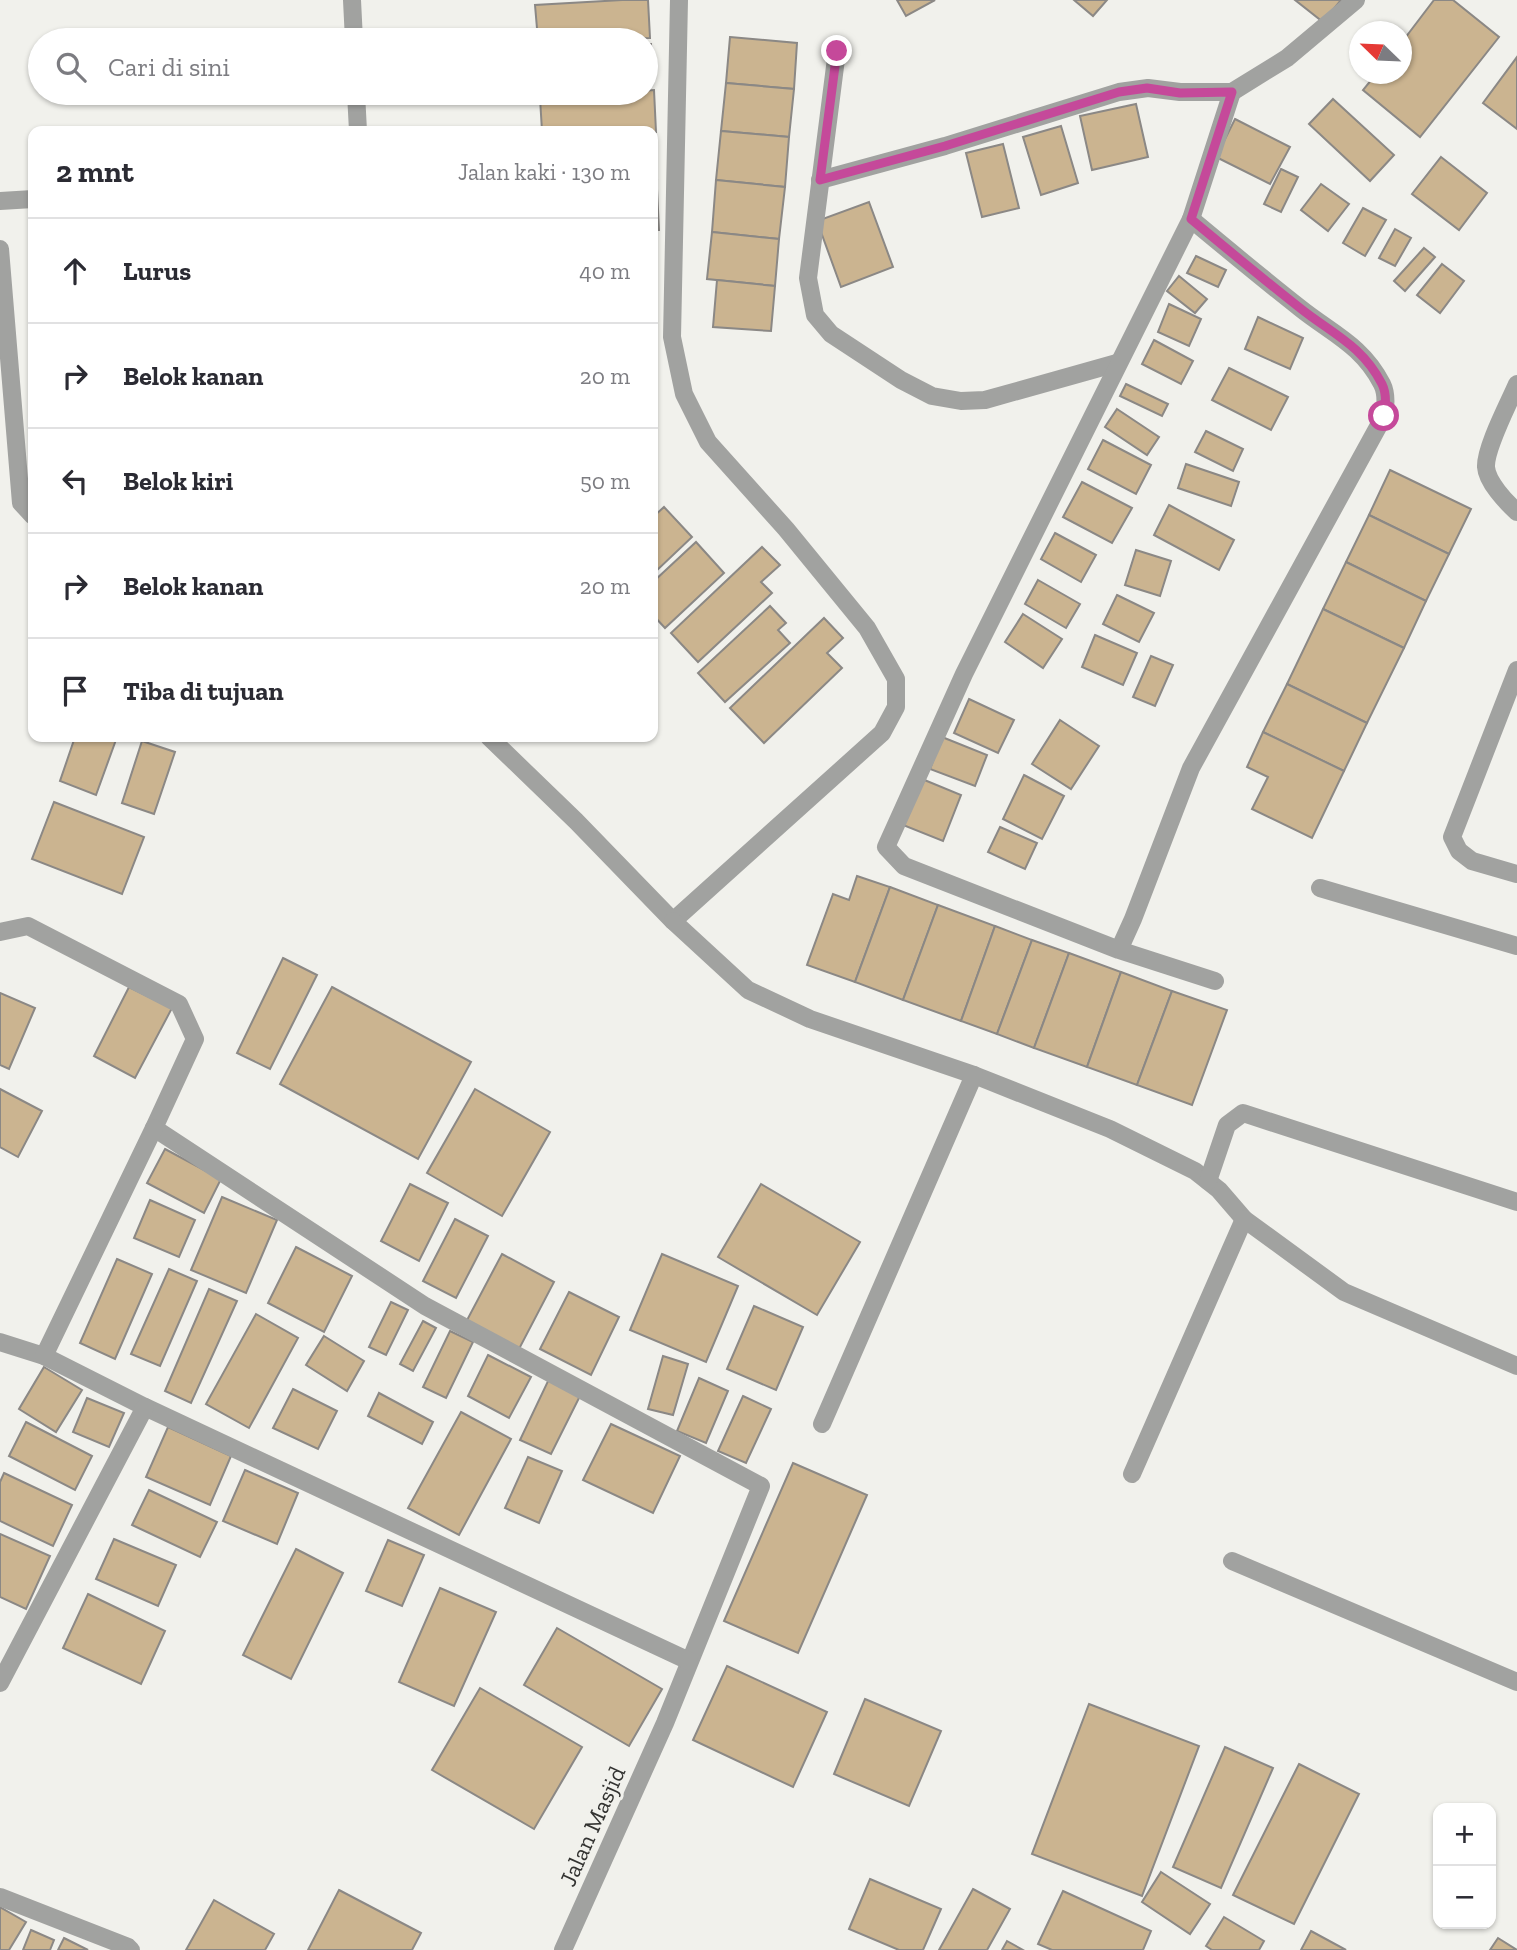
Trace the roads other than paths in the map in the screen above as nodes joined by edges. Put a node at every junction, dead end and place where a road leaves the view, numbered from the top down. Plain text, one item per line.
1 (352, 0) edge
2 (679, 0) edge
3 (1356, 0) edge
4 (353, 28) edge
5 (837, 51) dead end
6 (1232, 92) junction
7 (357, 105) edge
8 (358, 126) edge
9 (820, 180) junction
10 (28, 199) edge
11 (0, 201) edge
12 (1191, 219) junction
13 (0, 249) edge
14 (1117, 363) junction
15 (1517, 384) edge
16 (28, 511) edge
17 (1517, 512) edge
18 (1517, 670) edge
19 (494, 742) edge
20 (1517, 874) edge
21 (1320, 888) dead end
22 (673, 921) junction
23 (0, 932) edge
24 (1517, 946) edge
25 (1119, 950) junction
26 (1215, 981) dead end
27 (974, 1075) junction
28 (154, 1128) junction
29 (1208, 1181) junction
30 (1517, 1202) edge
31 (1244, 1219) junction
32 (0, 1342) edge
33 (44, 1356) junction
34 (1517, 1366) edge
35 (145, 1407) junction
36 (822, 1424) dead end
37 (1132, 1474) dead end
38 (1231, 1561) dead end
39 (690, 1661) junction
40 (1517, 1682) edge
41 (0, 1683) edge
42 (0, 1897) edge
43 (131, 1950) edge
44 (563, 1950) edge

1 - 4 street
2 - 22 street
3 - 6 street
5 - 9 street
6 - 9 street
6 - 12 street
7 - 8 street
9 - 14 street
10 - 11 street
12 - 14 street
12 - 25 street
13 - 16 street
14 - 25 street
15 - 17 street
18 - 20 street
19 - 22 street
21 - 24 street
22 - 27 street
23 - 28 street
25 - 26 street
27 - 29 street
27 - 36 street
28 - 33 street
28 - 39 street, Jalan Masjid
29 - 30 street
29 - 31 street
31 - 34 street
31 - 37 street
32 - 33 street
33 - 35 street
35 - 39 street
35 - 41 street
38 - 40 street
39 - 44 street, Jalan Masjid
42 - 43 street

